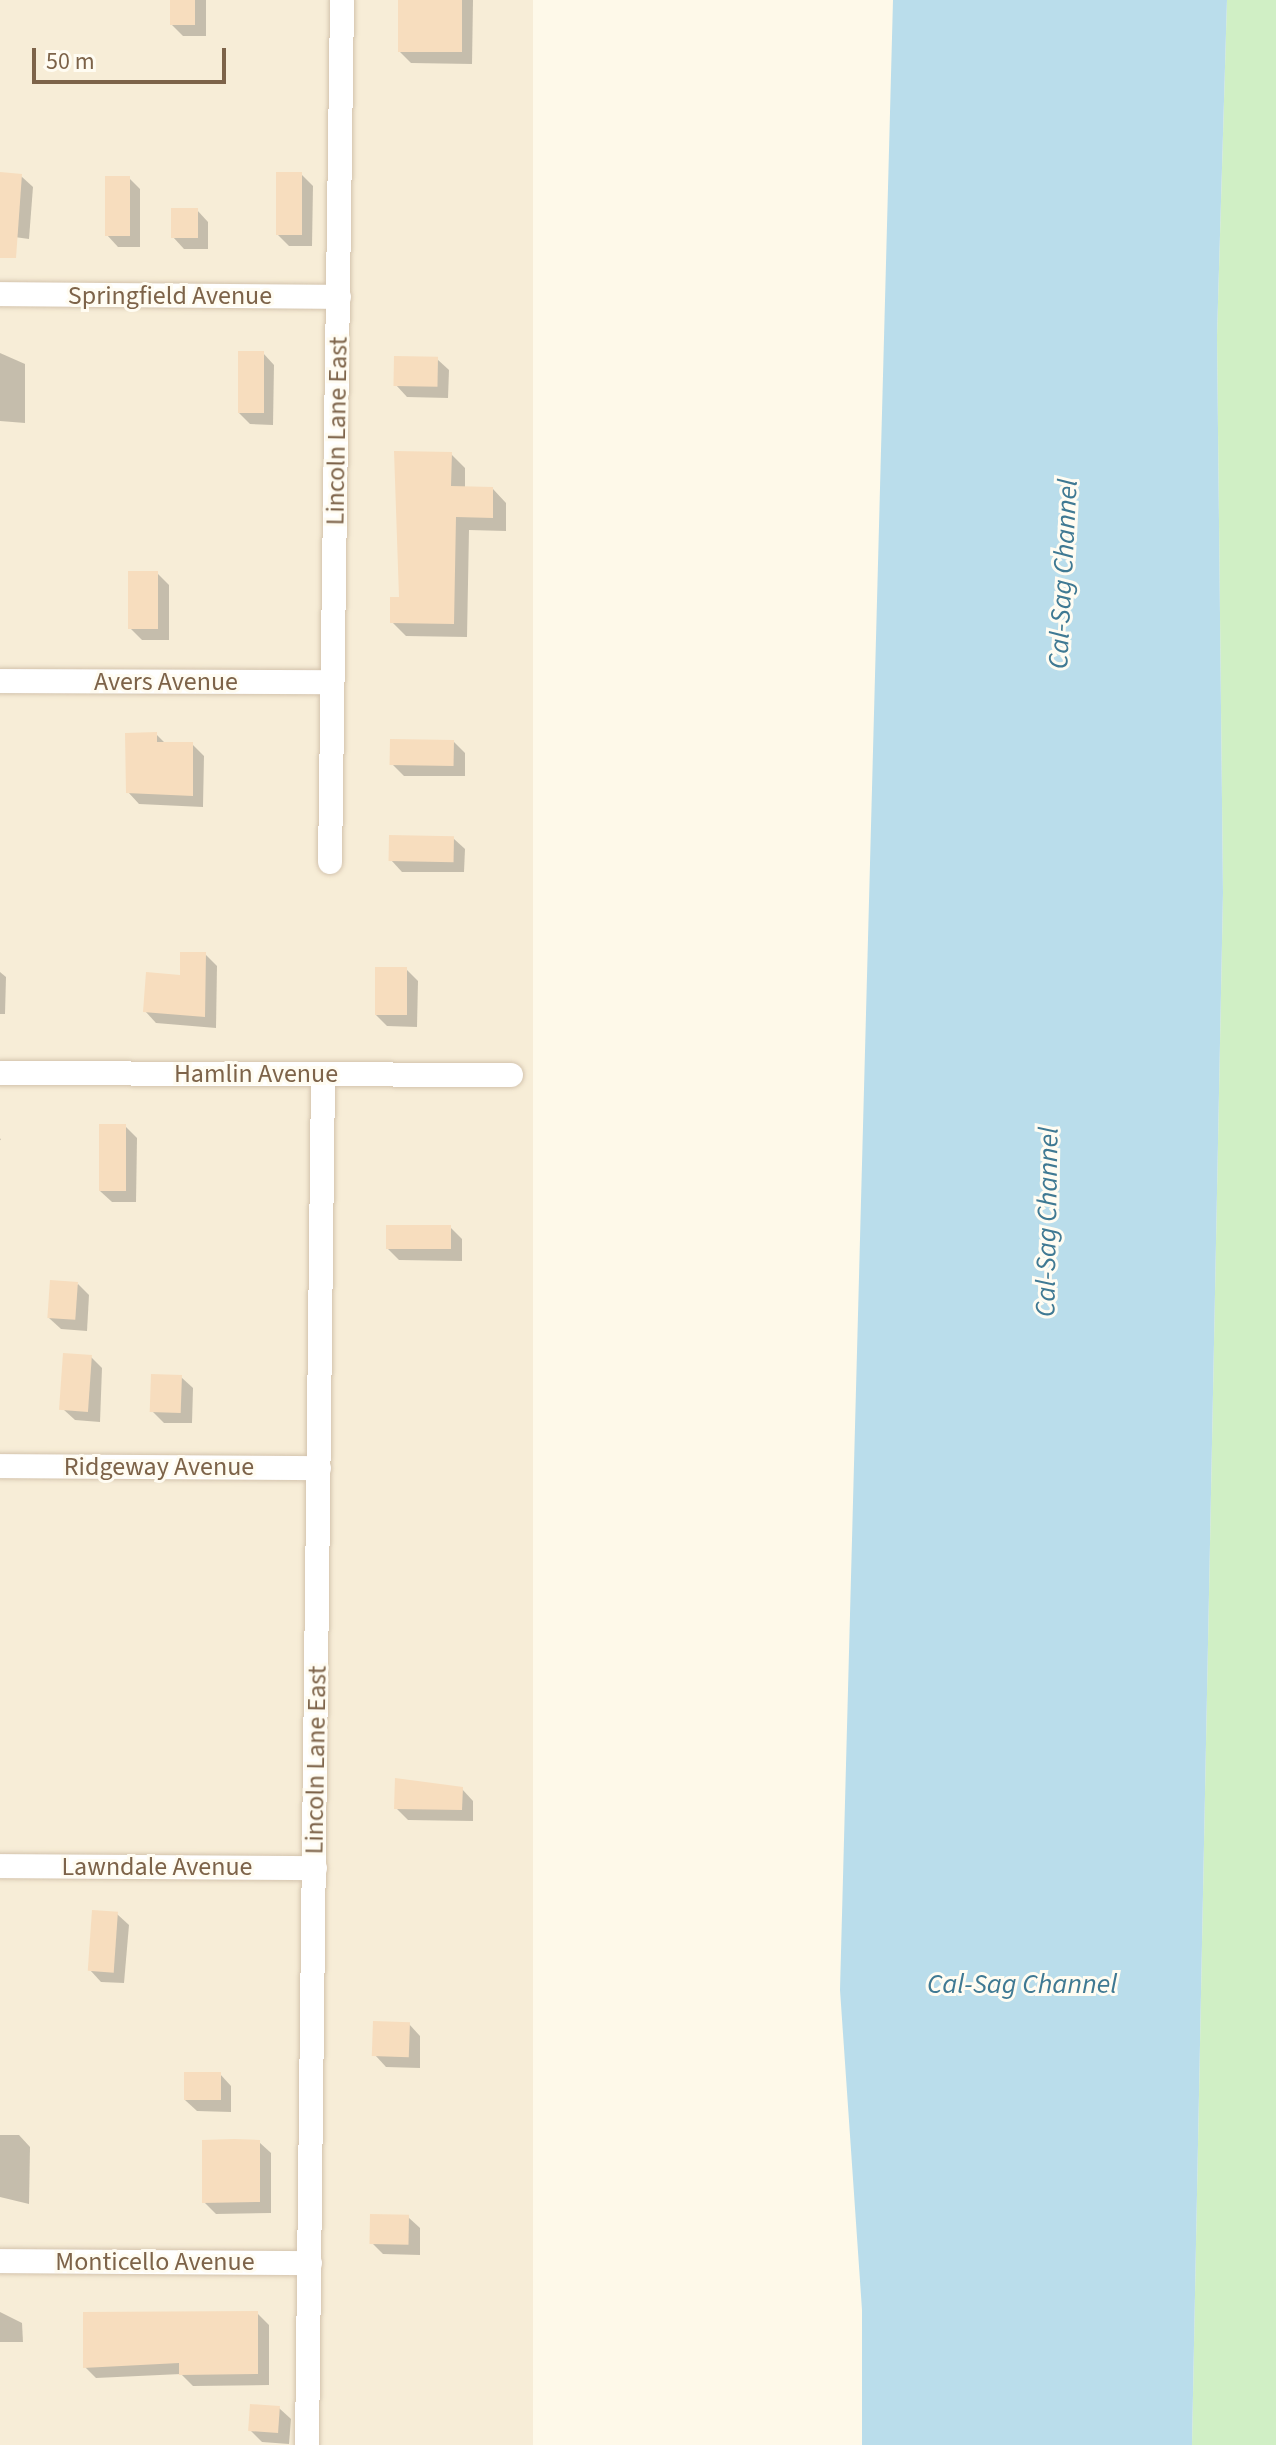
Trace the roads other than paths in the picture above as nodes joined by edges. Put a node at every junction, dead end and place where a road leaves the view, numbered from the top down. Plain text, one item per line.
1 (342, 0) edge
2 (0, 294) edge
3 (339, 297) junction
4 (0, 681) edge
5 (332, 682) junction
6 (330, 862) dead end
7 (0, 1073) edge
8 (323, 1074) junction
9 (511, 1075) dead end
10 (0, 1466) edge
11 (319, 1468) junction
12 (0, 1866) edge
13 (315, 1868) junction
14 (0, 2261) edge
15 (310, 2263) junction
16 (307, 2445) edge

1 - 3 street, Lincoln Lane East
2 - 3 street, Springfield Avenue
3 - 5 street, Lincoln Lane East
4 - 5 street, Avers Avenue
5 - 6 street, Lincoln Lane East
7 - 8 street, Hamlin Avenue
8 - 9 street, Hamlin Avenue
8 - 11 street, Lincoln Lane East
10 - 11 street, Ridgeway Avenue
11 - 13 street, Lincoln Lane East
12 - 13 street, Lawndale Avenue
13 - 15 street, Lincoln Lane East
14 - 15 street, Monticello Avenue
15 - 16 street, Lincoln Lane East

